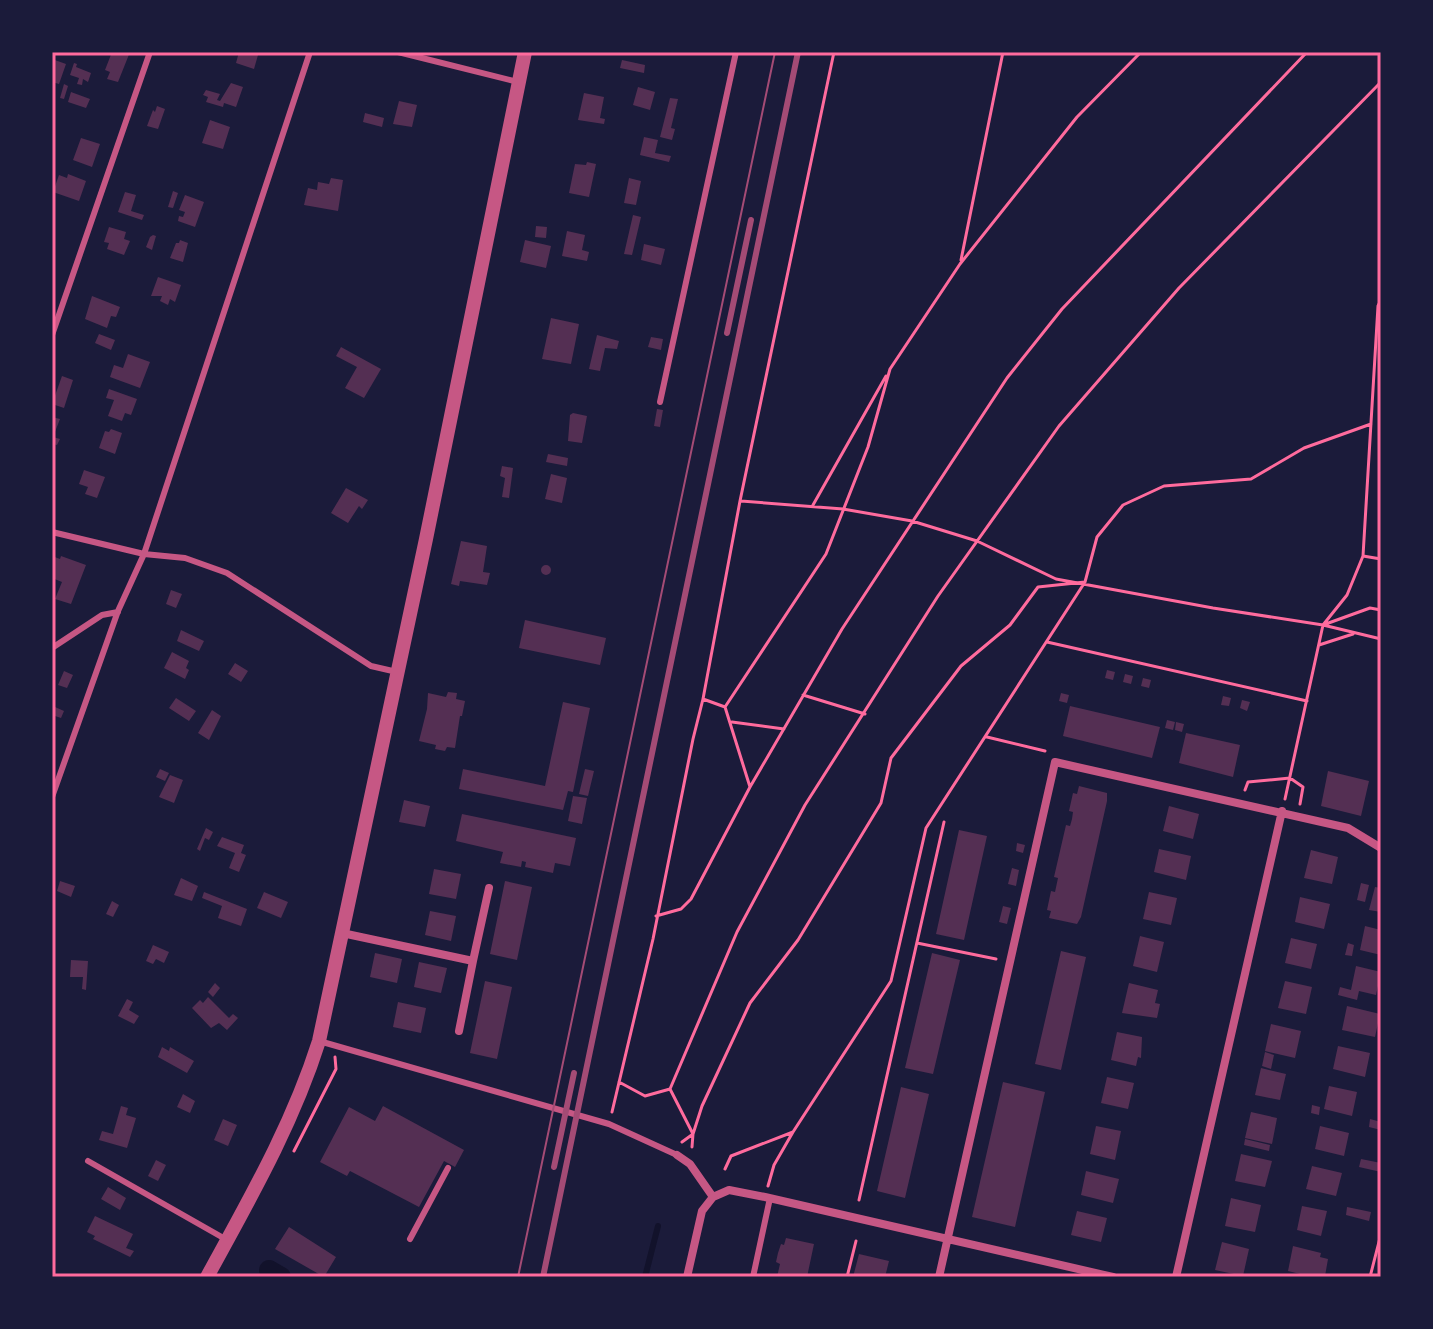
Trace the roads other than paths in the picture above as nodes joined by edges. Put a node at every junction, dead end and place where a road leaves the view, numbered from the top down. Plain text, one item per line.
1 (150, 52) edge
2 (310, 52) edge
3 (398, 52) edge
4 (525, 52) edge
5 (736, 52) edge
6 (519, 83) junction
7 (52, 335) edge
8 (660, 402) dead end
9 (52, 532) edge
10 (144, 554) junction
11 (118, 611) junction
12 (52, 648) edge
13 (397, 672) junction
14 (52, 797) edge
15 (1282, 811) junction
16 (1381, 848) edge
17 (489, 888) dead end
18 (342, 933) junction
19 (473, 961) junction
20 (459, 1031) dead end
21 (326, 1043) junction
22 (673, 1152) joint
23 (88, 1161) dead end
24 (448, 1168) dead end
25 (713, 1197) junction
26 (768, 1198) junction
27 (410, 1239) dead end
28 (948, 1239) junction
29 (227, 1240) junction
30 (207, 1277) edge
31 (687, 1277) edge
32 (753, 1277) edge
33 (939, 1277) edge
34 (1113, 1277) edge
35 (1176, 1277) edge

1 - 7 lane
2 - 10 lane
3 - 6 lane
4 - 6 street
5 - 8 lane
6 - 13 street
9 - 10 lane
10 - 11 lane
10 - 13 lane
11 - 12 lane
11 - 14 lane
13 - 18 street
15 - 16 street
15 - 28 street
15 - 35 street
17 - 19 street
18 - 19 street
18 - 21 street
19 - 20 street
21 - 22 lane
21 - 29 street
22 - 25 street
23 - 29 lane
24 - 27 lane
25 - 26 street
25 - 31 street
26 - 28 street
26 - 32 lane
28 - 33 street
28 - 34 street
29 - 30 street

